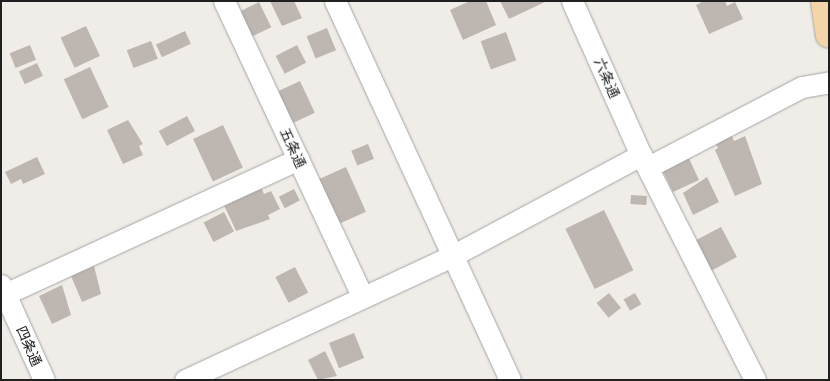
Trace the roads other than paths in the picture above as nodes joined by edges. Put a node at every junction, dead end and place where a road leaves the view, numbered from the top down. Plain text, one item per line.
1 (334, 1) edge
2 (572, 1) edge
3 (824, 1) edge
4 (227, 2) edge
5 (829, 35) edge
6 (829, 82) edge
7 (298, 159) junction
8 (646, 160) junction
9 (450, 257) junction
10 (3, 290) edge
11 (362, 296) junction
12 (44, 380) edge
13 (185, 380) edge
14 (510, 380) edge
15 (755, 380) edge

1 - 9 street
2 - 8 street, 六条通
3 - 5 main road
4 - 7 street, 五条通
6 - 8 street
7 - 10 street
7 - 11 street, 五条通
8 - 9 street
8 - 15 street, 六条通
9 - 11 street
9 - 14 street
10 - 12 street, 四条通
11 - 13 street

